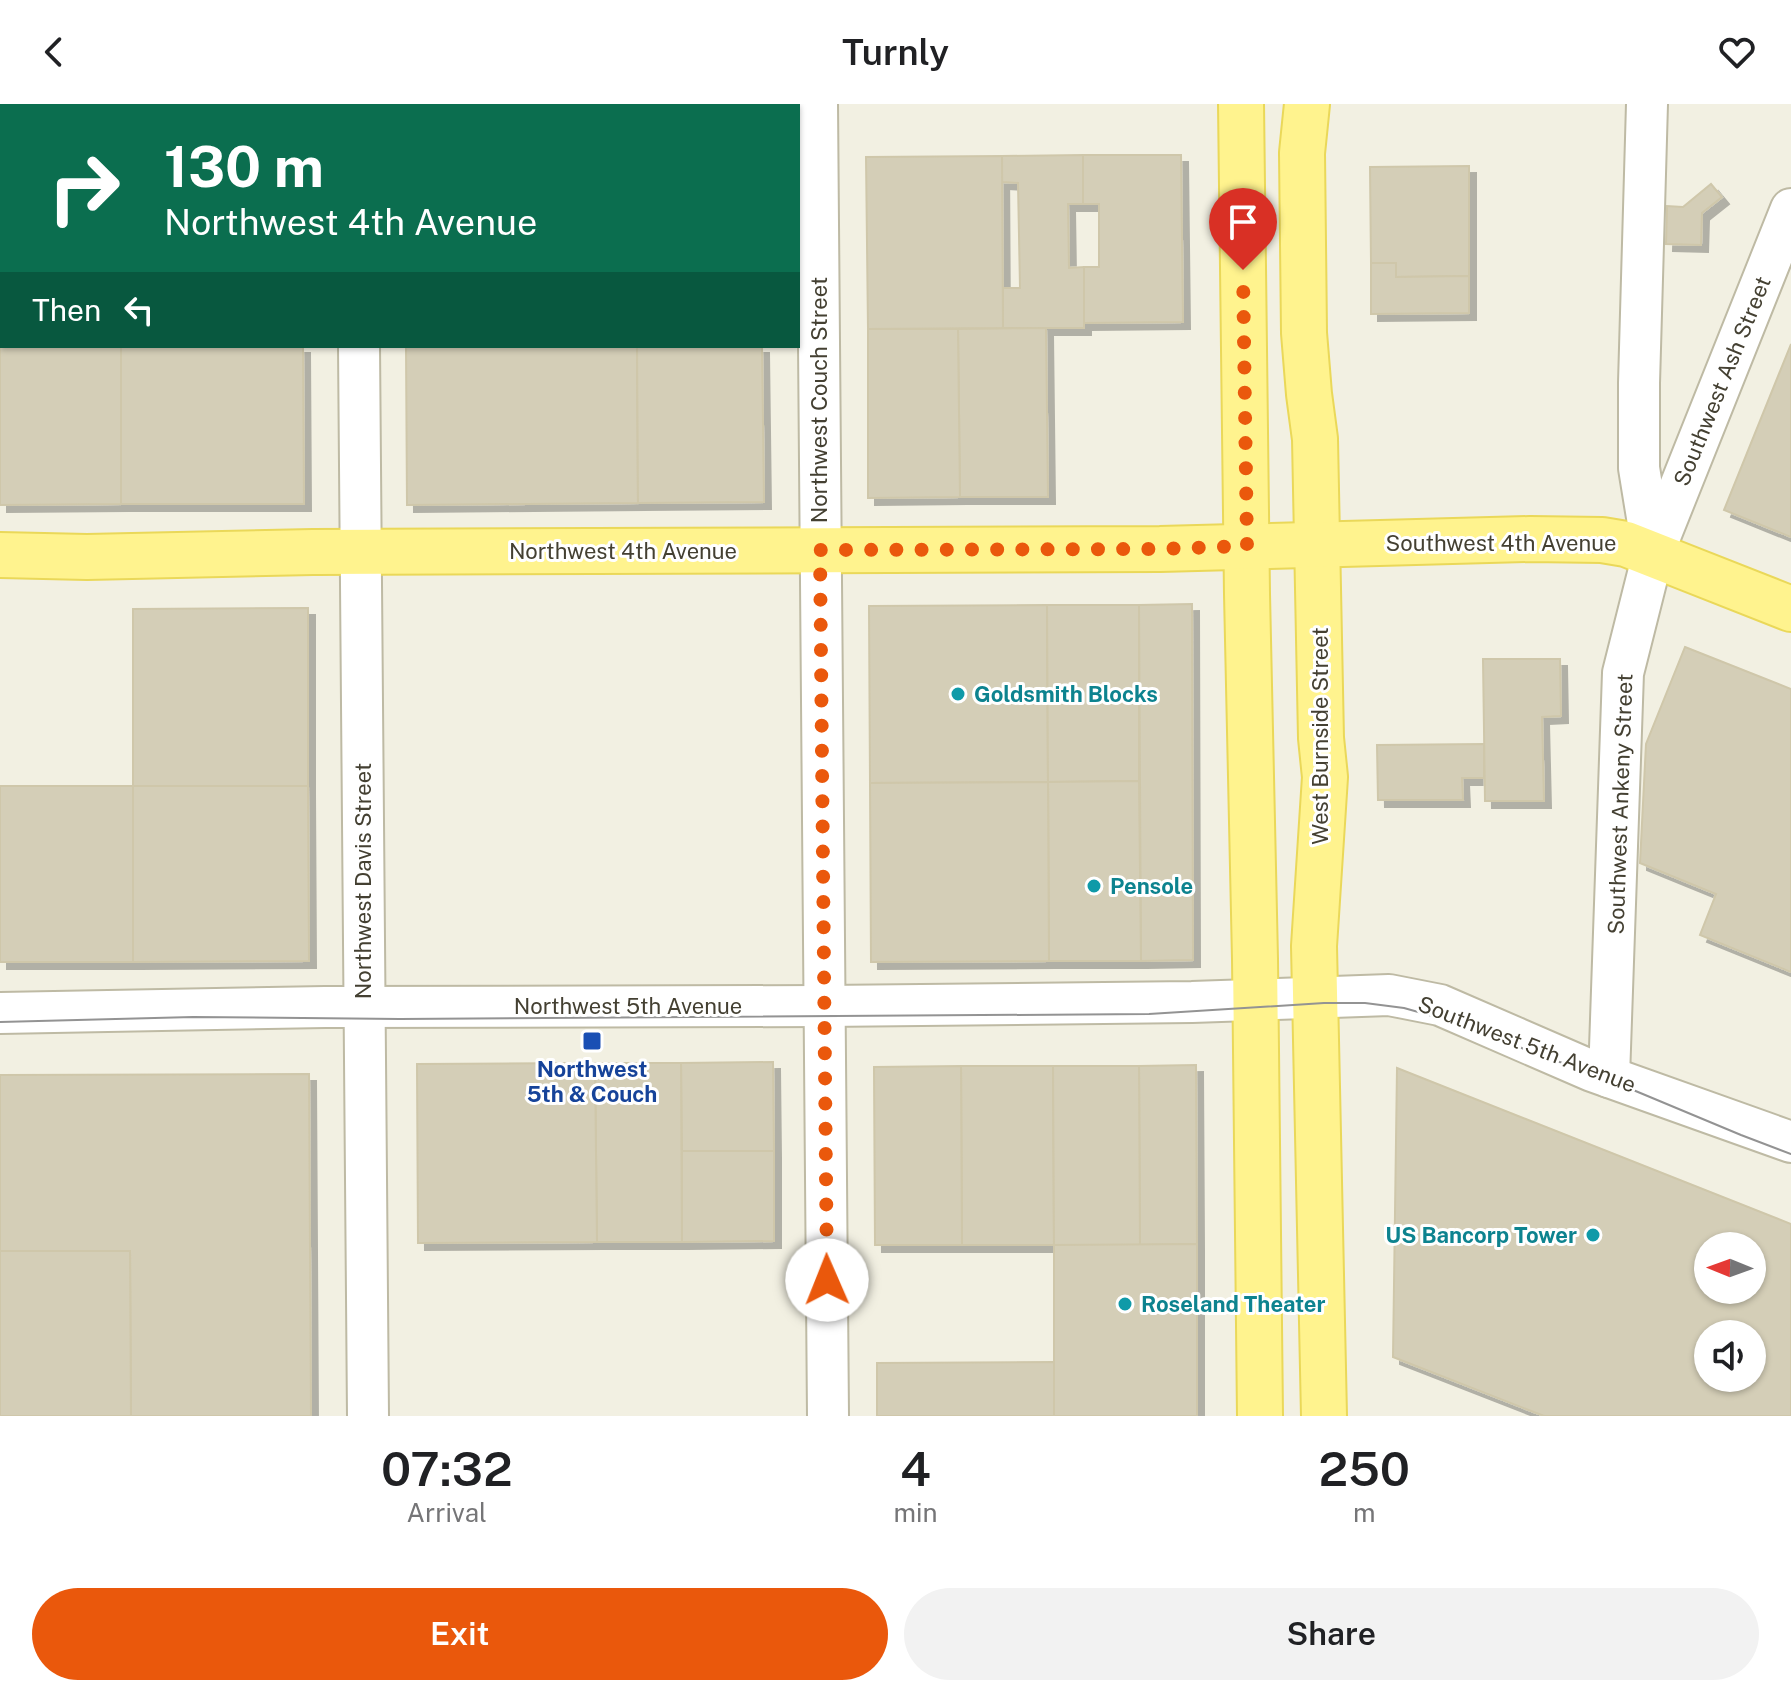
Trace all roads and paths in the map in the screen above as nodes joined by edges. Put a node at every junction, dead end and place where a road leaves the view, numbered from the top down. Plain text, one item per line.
1 (817, 104) edge
2 (1241, 104) edge
3 (1307, 104) edge
4 (1647, 104) edge
5 (1791, 209) edge
6 (359, 348) edge
7 (1639, 413) junction
8 (1703, 428) junction
9 (1318, 545) junction
10 (1247, 546) junction
11 (820, 550) junction
12 (359, 552) junction
13 (1653, 554) junction
14 (0, 555) edge
15 (1791, 609) edge
16 (1316, 996) junction
17 (1255, 999) junction
18 (825, 1006) junction
19 (364, 1007) junction
20 (0, 1013) edge
21 (1609, 1077) junction
22 (1791, 1142) edge
23 (368, 1416) edge
24 (828, 1416) edge
25 (1260, 1416) edge
26 (1324, 1416) edge

1 - 11 street, Northwest Couch Street
2 - 10 main road
3 - 9 main road, West Burnside Street
4 - 7 street, Southwest Ankeny Street
5 - 8 street, Southwest Ash Street
6 - 12 street, Northwest Davis Street
7 - 8 street
7 - 13 street, Southwest Ankeny Street
8 - 13 street, Southwest Ash Street
9 - 10 main road, Southwest 4th Avenue
9 - 13 main road, Southwest 4th Avenue
9 - 16 main road, West Burnside Street
10 - 11 main road, Northwest 4th Avenue
10 - 17 main road
11 - 12 main road, Northwest 4th Avenue
11 - 18 street, Northwest Couch Street
12 - 14 main road, Northwest 4th Avenue
12 - 19 street, Northwest Davis Street
13 - 15 main road, Southwest 4th Avenue
13 - 21 street, Southwest Ankeny Street
16 - 17 street, Southwest 5th Avenue
16 - 21 street, Southwest 5th Avenue
16 - 26 main road, West Burnside Street
17 - 18 street, Northwest 5th Avenue
17 - 25 main road
18 - 19 street, Northwest 5th Avenue
18 - 24 street, Northwest Couch Street
19 - 20 street, Northwest 5th Avenue
19 - 23 street, Northwest Davis Street
21 - 22 street, Southwest 5th Avenue

